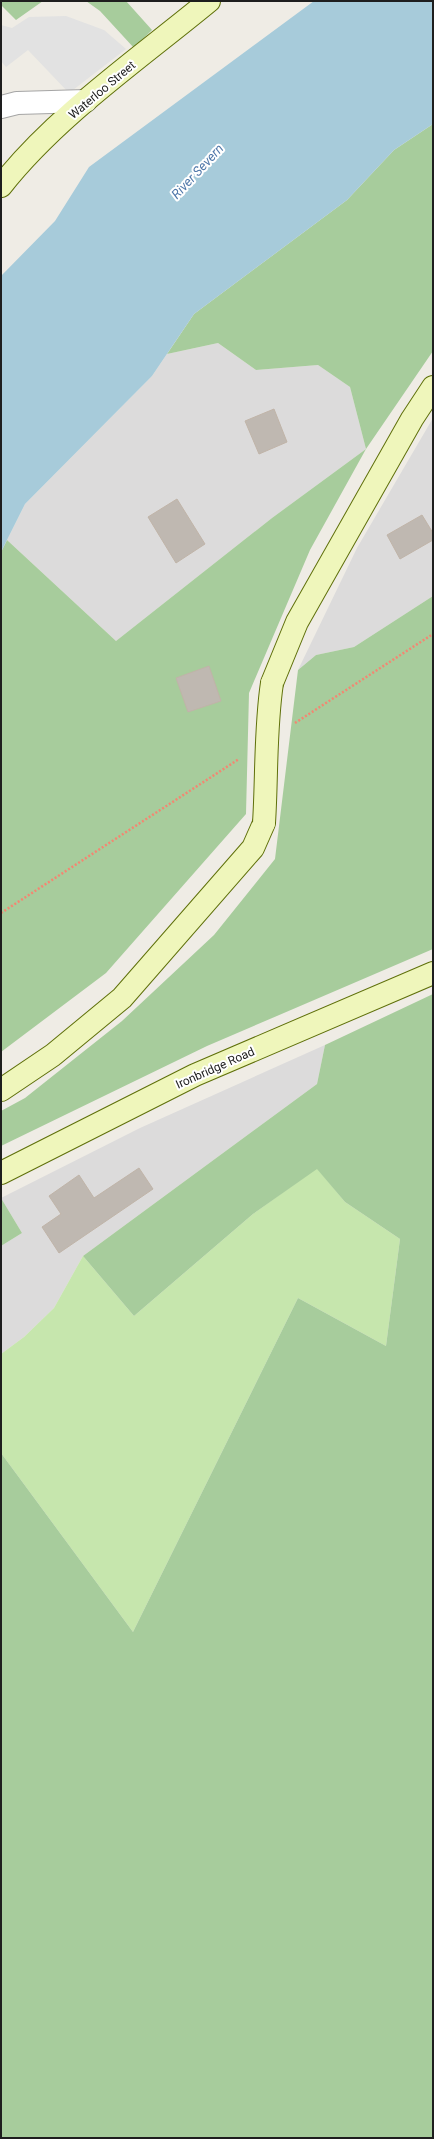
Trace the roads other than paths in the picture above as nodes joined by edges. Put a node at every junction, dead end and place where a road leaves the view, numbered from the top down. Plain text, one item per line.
1 (209, 1) edge
2 (86, 102) junction
3 (1, 107) edge
4 (1, 186) edge
5 (433, 387) edge
6 (433, 973) edge
7 (1, 1090) edge
8 (1, 1173) edge

1 - 2 main road, Waterloo Street
2 - 3 street
2 - 4 main road, Waterloo Street
5 - 7 main road, bridge
6 - 8 main road, Ironbridge Road

